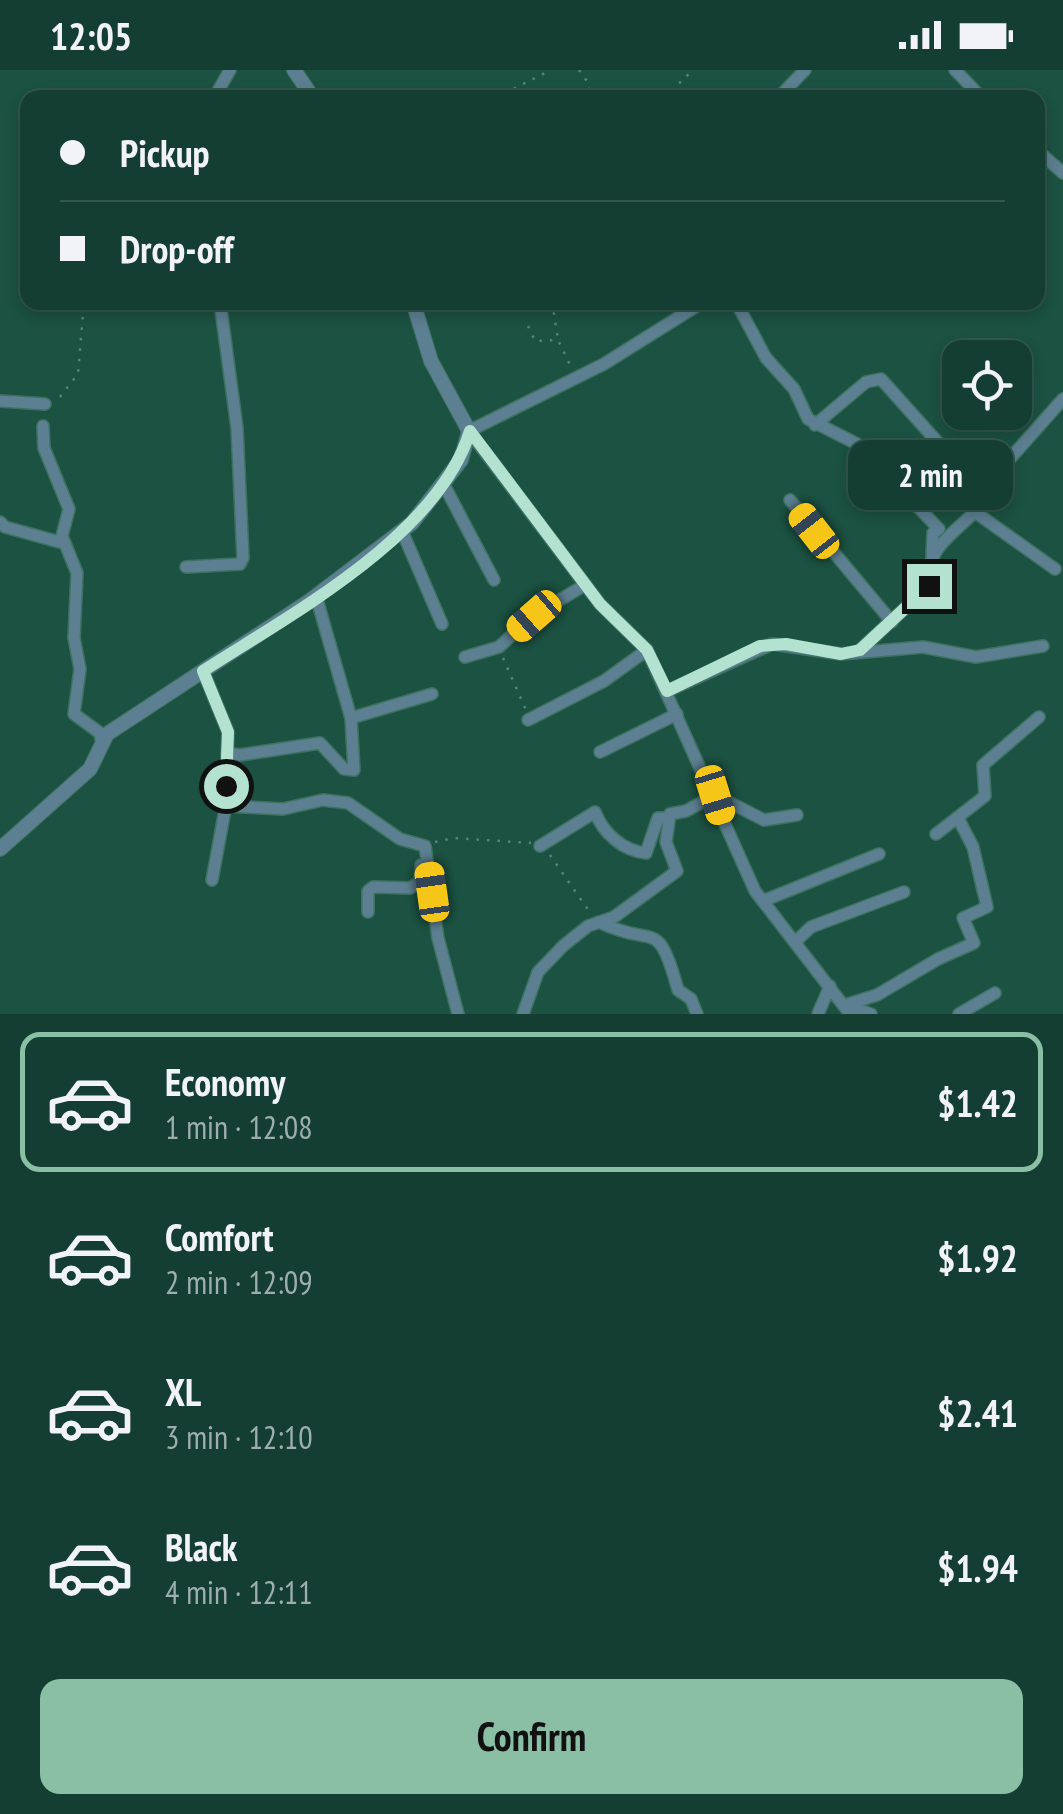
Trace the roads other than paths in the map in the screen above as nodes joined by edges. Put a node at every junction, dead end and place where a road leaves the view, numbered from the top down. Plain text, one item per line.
1 (804, 70) edge
2 (955, 70) edge
3 (785, 90) edge
4 (974, 90) edge
5 (221, 310) edge
6 (415, 310) edge
7 (690, 310) edge
8 (740, 310) edge
9 (1063, 399) edge
10 (0, 400) edge
11 (45, 404) dead end
12 (816, 425) junction
13 (42, 426) dead end
14 (470, 431) junction
15 (443, 482) junction
16 (790, 500) dead end
17 (0, 522) edge
18 (402, 531) junction
19 (63, 542) junction
20 (932, 556) junction
21 (186, 567) dead end
22 (1055, 569) dead end
23 (494, 580) dead end
24 (585, 584) junction
25 (316, 596) junction
26 (892, 622) junction
27 (442, 624) dead end
28 (1043, 646) dead end
29 (647, 650) junction
30 (860, 650) junction
31 (466, 657) dead end
32 (203, 671) junction
33 (667, 691) junction
34 (432, 694) dead end
35 (676, 714) junction
36 (1039, 716) dead end
37 (351, 718) junction
38 (528, 720) road end
39 (102, 744) junction
40 (600, 752) dead end
41 (228, 753) junction
42 (715, 795) junction
43 (226, 806) junction
44 (796, 815) dead end
45 (669, 818) junction
46 (958, 818) junction
47 (936, 834) dead end
48 (422, 846) junction
49 (540, 846) road end
50 (0, 848) edge
51 (880, 854) dead end
52 (212, 880) dead end
53 (904, 892) dead end
54 (763, 901) junction
55 (368, 912) dead end
56 (599, 922) junction
57 (794, 942) junction
58 (830, 986) junction
59 (996, 992) dead end
60 (847, 1010) edge
61 (458, 1014) edge
62 (523, 1014) edge
63 (697, 1014) edge
64 (818, 1014) edge
65 (871, 1014) edge
66 (959, 1014) edge

1 - 3 street
2 - 4 street
5 - 21 street
6 - 14 street
7 - 14 street
8 - 12 street
9 - 12 street
10 - 11 street
12 - 20 street
13 - 19 street
14 - 15 street
14 - 24 street
15 - 18 street
15 - 23 street
16 - 26 street
17 - 19 street
18 - 25 street
18 - 27 street
19 - 39 street
20 - 22 street
20 - 26 street
24 - 29 street
24 - 31 street
25 - 32 street
25 - 37 street
26 - 30 street
28 - 30 street
29 - 33 street
29 - 38 street
30 - 33 street
32 - 39 street
32 - 41 street
33 - 35 street
34 - 37 street
35 - 40 street
35 - 42 street
36 - 46 street
37 - 41 street
39 - 50 street
41 - 43 street
42 - 44 street
42 - 45 street
42 - 54 street
43 - 48 street
43 - 52 street
45 - 49 street
45 - 56 street
46 - 47 street
46 - 60 street
48 - 55 street
48 - 61 street
51 - 54 street
53 - 57 street
54 - 57 street
56 - 62 street
56 - 63 street
57 - 58 street
58 - 60 street
58 - 64 street
59 - 66 street
60 - 65 street

